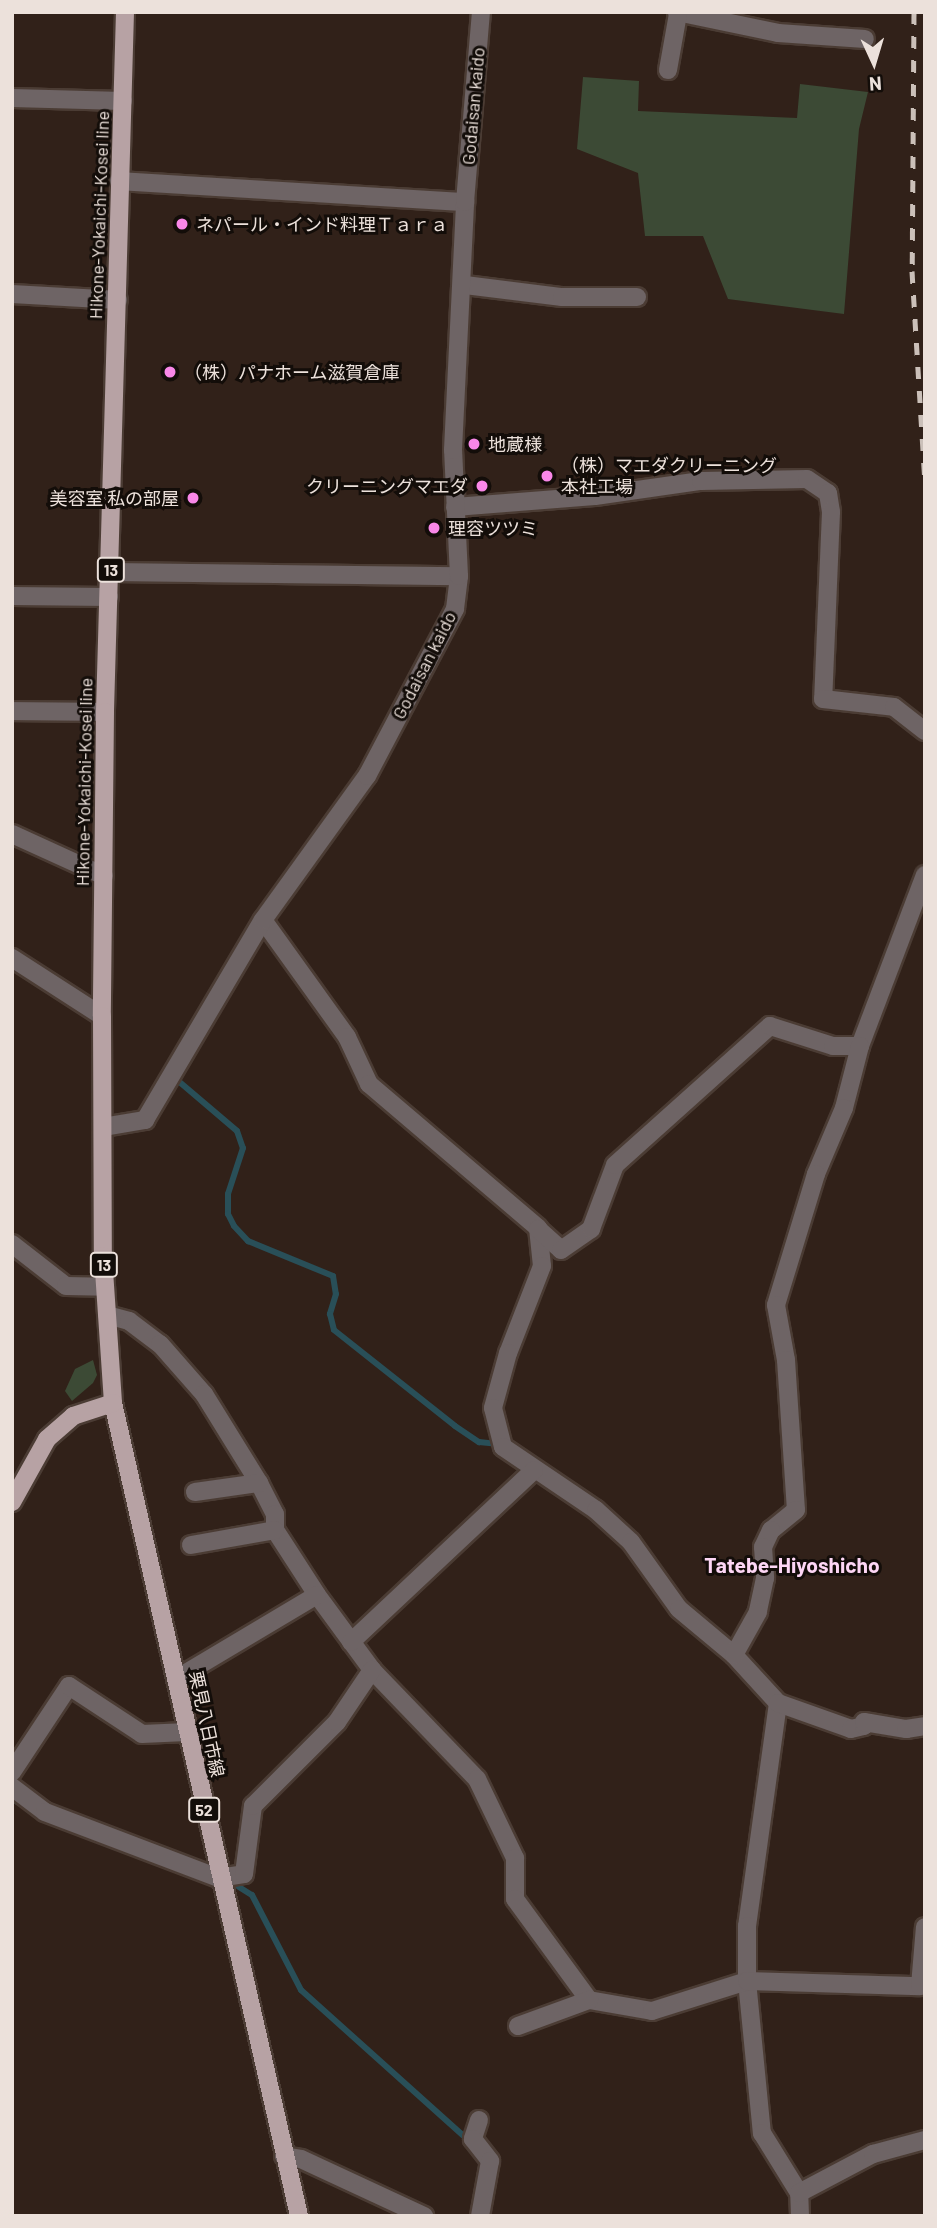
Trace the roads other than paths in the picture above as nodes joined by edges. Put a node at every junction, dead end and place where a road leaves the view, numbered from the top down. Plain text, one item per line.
1 (125, 12) edge
2 (481, 12) edge
3 (677, 13) edge
4 (866, 39) dead end
5 (668, 70) dead end
6 (12, 98) edge
7 (123, 101) junction
8 (119, 181) junction
9 (465, 202) junction
10 (465, 285) junction
11 (12, 294) edge
12 (637, 297) dead end
13 (118, 300) junction
14 (455, 507) junction
15 (111, 572) junction
16 (459, 576) junction
17 (12, 596) edge
18 (109, 597) junction
19 (12, 711) edge
20 (105, 712) junction
21 (925, 731) edge
22 (12, 834) edge
23 (925, 875) edge
24 (104, 876) junction
25 (263, 920) junction
26 (12, 958) edge
27 (102, 1016) junction
28 (860, 1046) junction
29 (103, 1127) junction
30 (538, 1229) junction
31 (12, 1244) edge
32 (106, 1287) junction
33 (107, 1315) junction
34 (113, 1403) junction
35 (534, 1470) junction
36 (259, 1483) junction
37 (195, 1492) dead end
38 (12, 1502) edge
39 (275, 1530) junction
40 (191, 1545) dead end
41 (317, 1595) junction
42 (351, 1642) junction
43 (734, 1655) junction
44 (372, 1670) junction
45 (176, 1679) junction
46 (778, 1703) junction
47 (925, 1726) edge
48 (187, 1732) junction
49 (12, 1772) edge
50 (12, 1787) edge
51 (219, 1878) junction
52 (925, 1927) edge
53 (747, 1981) junction
54 (589, 2000) junction
55 (518, 2026) dead end
56 (479, 2120) dead end
57 (925, 2140) edge
58 (284, 2156) junction
59 (799, 2193) junction
60 (299, 2216) edge
61 (424, 2216) edge
62 (480, 2216) edge
63 (800, 2216) edge

1 - 7 main road, Hikone-Yokaichi-Kosei line / 13
2 - 9 street, Godaisan kaido
3 - 4 street
3 - 5 street
6 - 7 street
7 - 8 main road, Hikone-Yokaichi-Kosei line / 13
8 - 9 street
8 - 13 main road, Hikone-Yokaichi-Kosei line / 13
9 - 10 street, Godaisan kaido
10 - 12 street
10 - 14 street, Godaisan kaido
11 - 13 street
13 - 15 main road, Hikone-Yokaichi-Kosei line / 13
14 - 16 street, Godaisan kaido
14 - 21 street
15 - 16 street
15 - 18 main road, Hikone-Yokaichi-Kosei line / 13
16 - 25 street, Godaisan kaido
17 - 18 street
18 - 20 main road, Hikone-Yokaichi-Kosei line / 13
19 - 20 street
20 - 24 main road, Hikone-Yokaichi-Kosei line / 13
22 - 24 street
23 - 28 street
24 - 27 main road, Hikone-Yokaichi-Kosei line / 13
25 - 29 street, Godaisan kaido
25 - 30 street
26 - 27 street
27 - 29 main road, Hikone-Yokaichi-Kosei line / 13
28 - 30 street
28 - 43 street
29 - 32 main road, Hikone-Yokaichi-Kosei line / 13
30 - 35 street
31 - 32 street
32 - 33 main road, Hikone-Yokaichi-Kosei line / 13
33 - 34 main road, Hikone-Yokaichi-Kosei line / 13
33 - 36 street
34 - 38 main road
34 - 45 main road, 栗見八日市線 / 52
35 - 42 street
35 - 43 street
36 - 37 street
36 - 39 street
39 - 40 street
39 - 41 street
41 - 42 street
41 - 45 street
42 - 44 street
43 - 46 street
44 - 51 street
44 - 54 street
45 - 48 main road, 栗見八日市線 / 52
46 - 47 street
46 - 53 street
48 - 49 street
48 - 51 main road, 栗見八日市線 / 52
50 - 51 street
51 - 58 main road, 栗見八日市線 / 52
52 - 53 street
53 - 54 street
53 - 59 street
54 - 55 street
56 - 62 street
57 - 59 street
58 - 60 main road, 栗見八日市線 / 52
58 - 61 street
59 - 63 street

